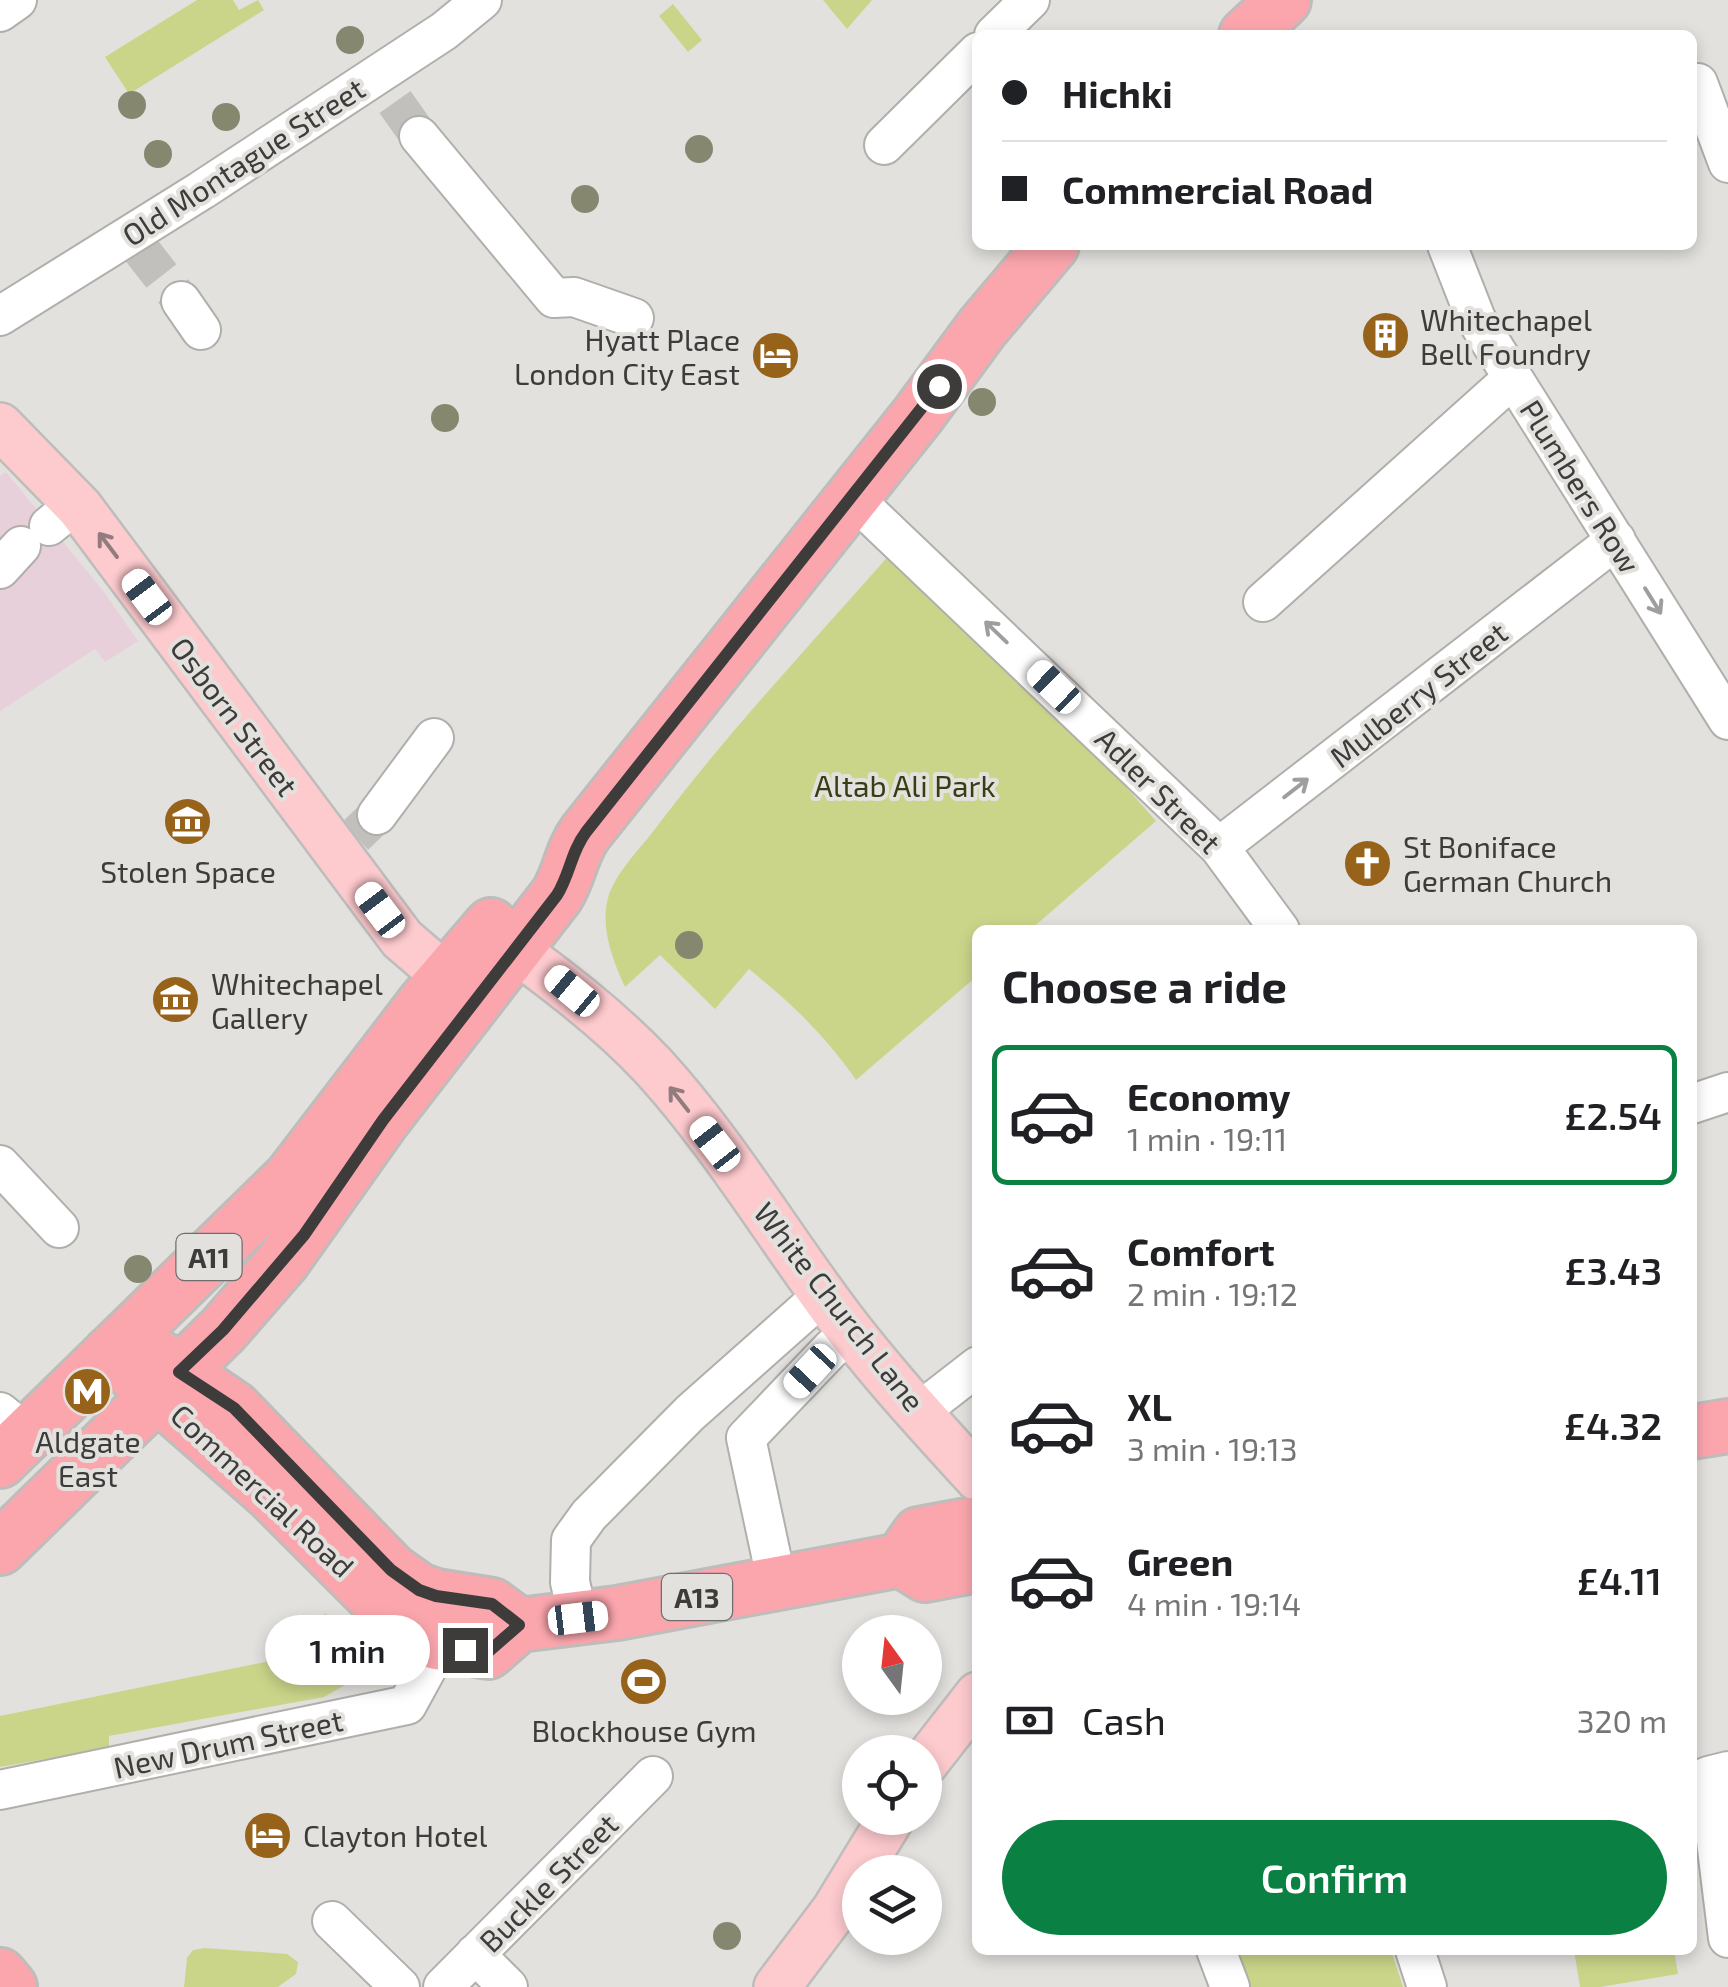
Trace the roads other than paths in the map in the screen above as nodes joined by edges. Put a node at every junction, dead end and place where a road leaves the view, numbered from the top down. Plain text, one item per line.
1 (17, 0) edge
2 (482, 0) edge
3 (1030, 0) edge
4 (0, 12) edge
5 (999, 30) edge
6 (972, 58) edge
7 (1706, 81) edge
8 (419, 136) tunnel mouth
9 (884, 145) dead end
10 (1728, 163) edge
11 (1048, 250) edge
12 (1449, 250) edge
13 (0, 316) edge
14 (634, 318) dead end
15 (1514, 378) junction
16 (0, 426) edge
17 (852, 497) junction
18 (37, 536) edge
19 (1616, 540) junction
20 (1263, 602) dead end
21 (1728, 720) edge
22 (434, 738) dead end
23 (356, 834) junction
24 (1219, 848) junction
25 (1276, 925) edge
26 (501, 939) junction
27 (460, 990) junction
28 (1728, 1092) edge
29 (1697, 1102) edge
30 (0, 1164) edge
31 (58, 1228) dead end
32 (823, 1294) junction
33 (854, 1335) junction
34 (120, 1344) junction
35 (972, 1371) edge
36 (169, 1382) junction
37 (920, 1411) junction
38 (1728, 1426) edge
39 (1697, 1431) edge
40 (9, 1436) edge
41 (972, 1471) edge
42 (48, 1498) junction
43 (972, 1524) edge
44 (0, 1530) edge
45 (0, 1548) edge
46 (902, 1560) junction
47 (972, 1566) edge
48 (776, 1582) junction
49 (578, 1618) junction
50 (431, 1661) dead end
51 (972, 1703) edge
52 (942, 1741) edge
53 (1728, 1771) edge
54 (653, 1776) dead end
55 (0, 1790) edge
56 (881, 1835) edge
57 (332, 1921) dead end
58 (1728, 1939) edge
59 (1697, 1943) edge
60 (475, 1954) junction
61 (1218, 1955) edge
62 (1416, 1955) edge
63 (0, 1975) edge
64 (10, 1987) edge
65 (400, 1987) edge
66 (443, 1987) edge
67 (508, 1987) edge
68 (776, 1987) edge
69 (1230, 1987) edge
70 (1427, 1987) edge

1 - 4 street
2 - 13 street, Old Montague Street
3 - 5 street
6 - 9 street
7 - 10 street
8 - 14 street
11 - 17 highway, A11
12 - 15 street, Plumbers Row
15 - 19 street, Plumbers Row
15 - 20 street
16 - 18 main road, Osborn Street
24 -> 17 street, Adler Street
17 - 26 highway, A11
23 -> 18 main road, Osborn Street
19 -> 21 street, Plumbers Row
24 -> 19 street, Mulberry Street
22 - 23 street
23 - 27 main road, Osborn Street
24 - 25 street, Adler Street
26 - 27 highway, A11
32 -> 26 main road, White Church Lane
27 - 34 highway, A11
27 - 36 highway, A11
28 - 29 street
30 - 31 street
32 - 33 main road, White Church Lane
32 - 49 street
33 - 37 main road, White Church Lane
33 - 48 street
34 - 36 highway, Commercial Road / A13
34 - 40 highway, A11
35 - 37 street
36 - 42 highway, A11
36 - 49 highway, Commercial Road / A13
37 - 41 main road, White Church Lane
38 - 39 highway
42 - 44 highway
42 - 45 highway, A11
43 - 46 highway, Commercial Road / A13
46 - 47 highway, Commercial Road / A13
46 - 48 highway, Commercial Road / A13
48 - 49 highway, Commercial Road / A13
50 - 55 street, New Drum Street
51 - 52 main road
53 - 58 street
54 - 60 street, Buckle Street
56 - 68 main road
57 - 65 street
58 - 59 street
60 - 66 street, Buckle Street
60 - 67 street
61 - 69 street
62 - 70 street
63 - 64 highway

